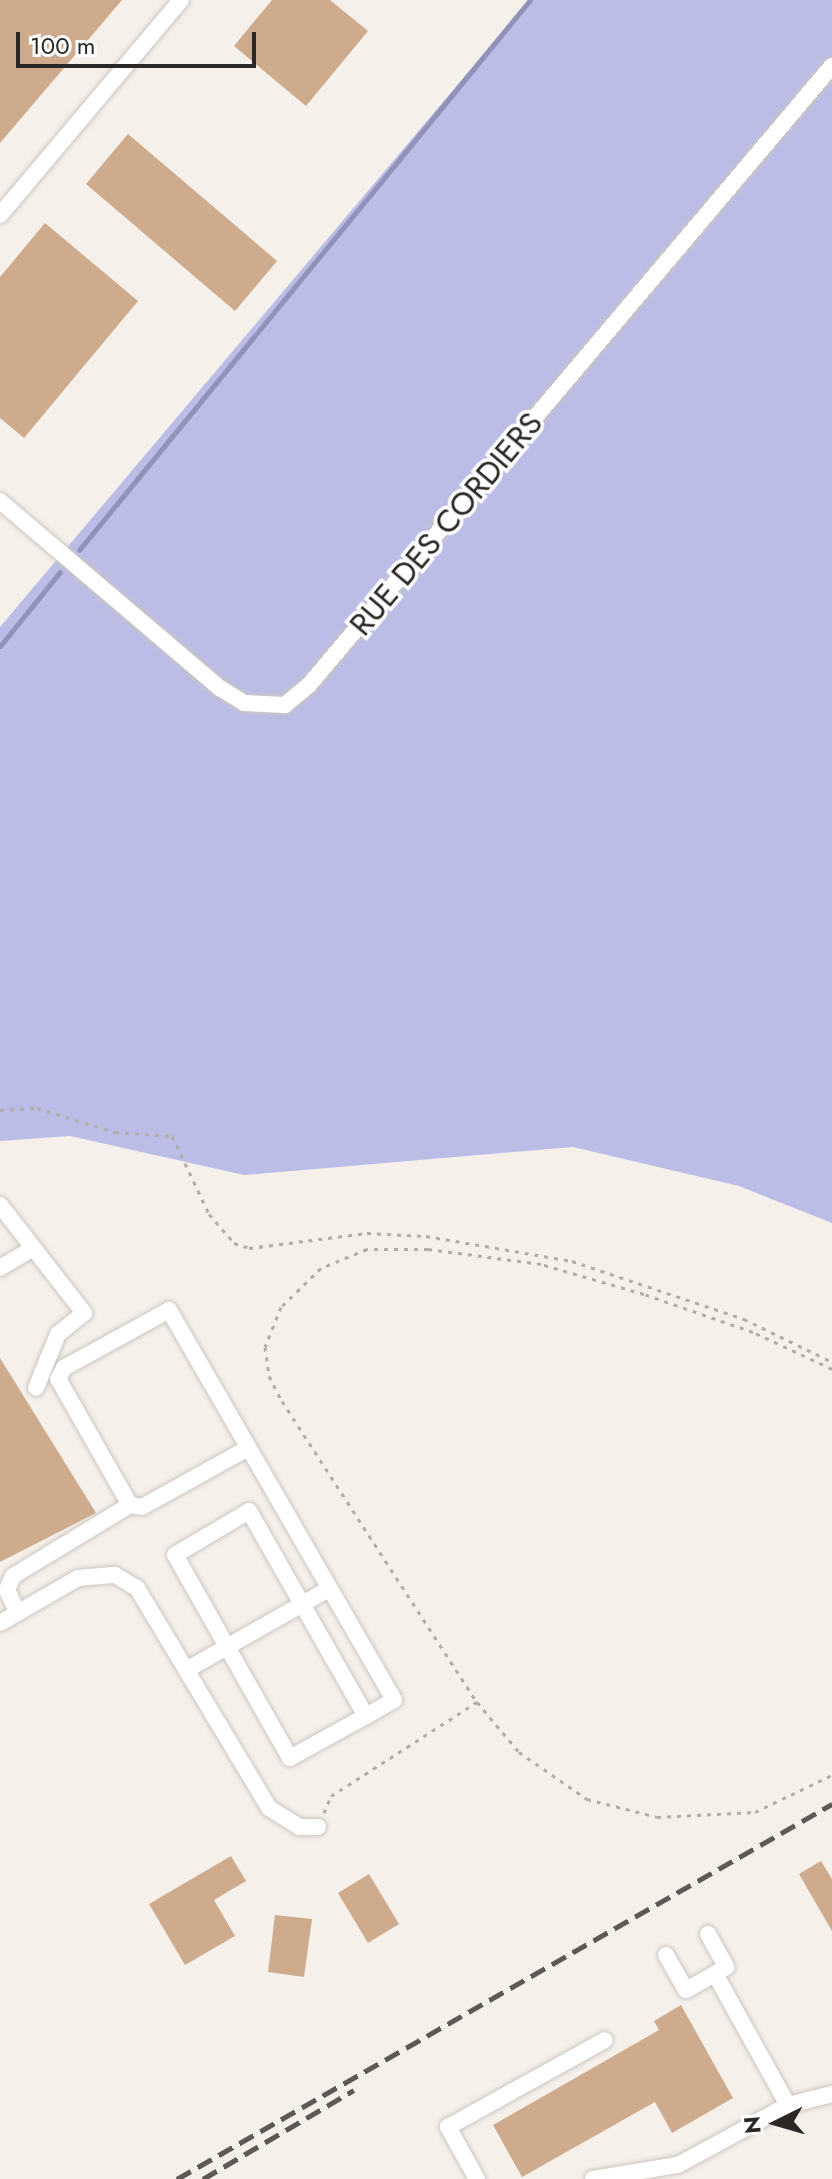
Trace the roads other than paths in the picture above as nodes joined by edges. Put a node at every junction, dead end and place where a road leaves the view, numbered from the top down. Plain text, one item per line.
1 (181, 0) edge
2 (832, 66) edge
3 (0, 215) edge
4 (0, 501) edge
5 (0, 1205) edge
6 (33, 1248) junction
7 (0, 1268) edge
8 (36, 1388) dead end
9 (248, 1448) junction
10 (130, 1505) junction
11 (329, 1589) junction
12 (302, 1604) junction
13 (18, 1613) junction
14 (0, 1623) edge
15 (227, 1647) junction
16 (188, 1669) junction
17 (366, 1716) junction
18 (318, 1827) road end
19 (708, 1934) dead end
20 (666, 1955) dead end
21 (715, 1974) junction
22 (605, 2040) dead end
23 (832, 2094) edge
24 (788, 2105) junction
25 (477, 2179) edge
26 (593, 2179) edge

1 - 3 street
2 - 4 street, RUE DES CORDIERS
5 - 6 street
6 - 7 street
6 - 8 street
9 - 10 street
9 - 10 street
9 - 11 street
10 - 13 street
11 - 12 street
11 - 17 street
12 - 15 street
12 - 15 street
12 - 17 street
13 - 14 street
13 - 16 street
15 - 16 street
15 - 17 street
16 - 18 street
19 - 21 street
20 - 21 street
21 - 24 street
22 - 25 street
23 - 24 street
24 - 26 street

